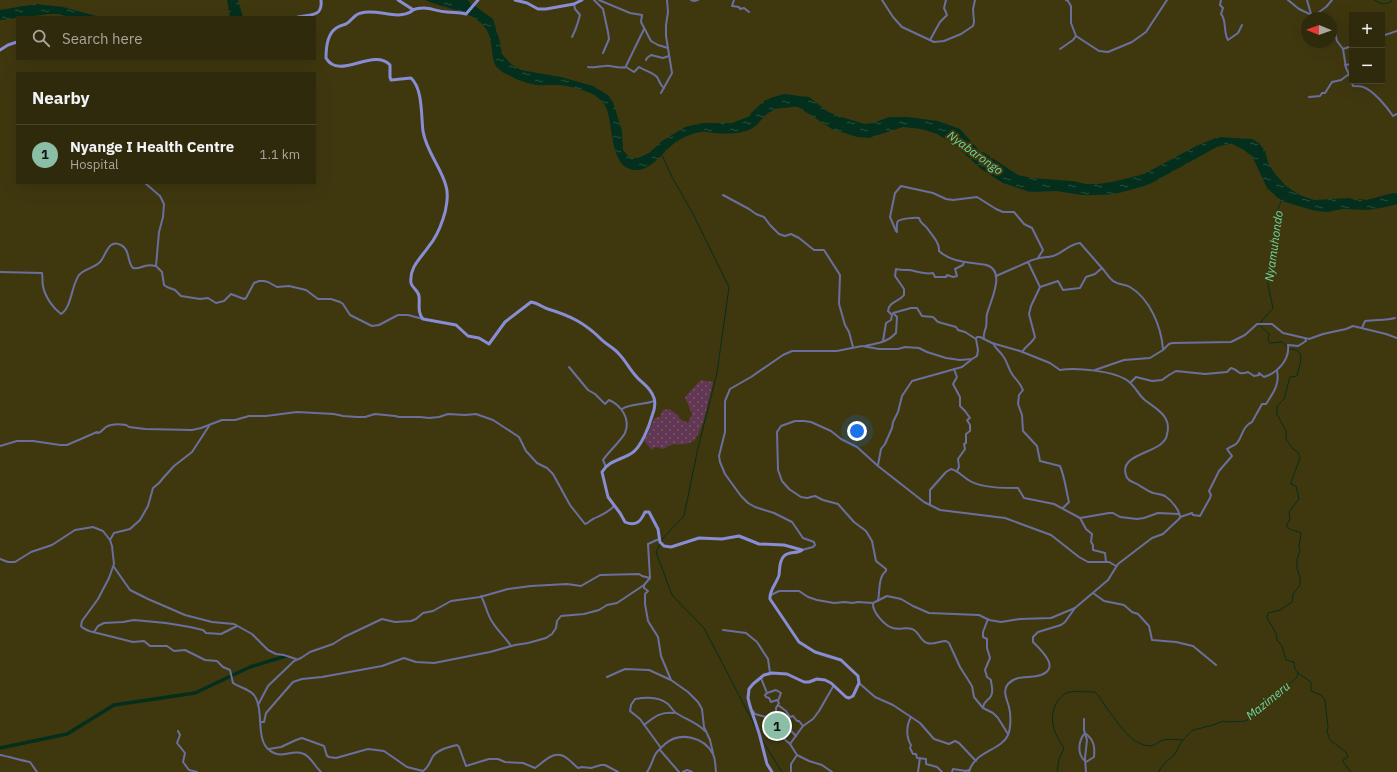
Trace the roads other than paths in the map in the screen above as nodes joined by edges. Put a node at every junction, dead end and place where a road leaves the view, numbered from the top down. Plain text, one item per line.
1 (321, 0) edge
2 (398, 0) edge
3 (478, 0) edge
4 (515, 0) edge
5 (582, 0) edge
6 (594, 0) edge
7 (599, 0) edge
8 (667, 0) edge
9 (691, 0) edge
10 (698, 0) edge
11 (734, 0) edge
12 (882, 0) edge
13 (946, 0) edge
14 (975, 0) edge
15 (1066, 0) edge
16 (1167, 0) edge
17 (1220, 0) edge
18 (1288, 0) edge
19 (1307, 0) edge
20 (1332, 0) edge
21 (574, 4) junction
22 (412, 10) junction
23 (749, 12) dead end
24 (1306, 12) edge
25 (1310, 12) edge
26 (1320, 12) edge
27 (305, 16) edge
28 (1242, 25) dead end
29 (644, 28) junction
30 (1397, 31) edge
31 (1385, 35) edge
32 (1076, 36) junction
33 (572, 37) dead end
34 (930, 40) junction
35 (1337, 41) edge
36 (16, 42) edge
37 (1349, 47) edge
38 (668, 48) junction
39 (1060, 49) dead end
40 (1343, 49) junction
41 (0, 50) edge
42 (603, 53) dead end
43 (669, 56) junction
44 (646, 60) dead end
45 (1349, 64) edge
46 (1344, 65) junction
47 (588, 67) dead end
48 (626, 67) junction
49 (1347, 75) junction
50 (664, 88) junction
51 (661, 94) dead end
52 (1309, 97) dead end
53 (1397, 114) edge
54 (146, 184) edge
55 (724, 195) dead end
56 (1038, 258) junction
57 (964, 262) junction
58 (1028, 262) junction
59 (156, 266) junction
60 (1102, 268) junction
61 (0, 272) edge
62 (996, 276) junction
63 (1040, 287) junction
64 (1394, 318) dead end
65 (423, 319) junction
66 (1362, 328) junction
67 (984, 338) junction
68 (1305, 338) junction
69 (1397, 338) edge
70 (976, 339) junction
71 (883, 341) junction
72 (993, 343) junction
73 (864, 346) junction
74 (853, 347) junction
75 (1163, 350) junction
76 (1022, 352) junction
77 (972, 360) junction
78 (569, 367) dead end
79 (954, 369) junction
80 (1093, 370) junction
81 (1277, 371) junction
82 (1130, 383) junction
83 (654, 401) junction
84 (622, 409) junction
85 (209, 426) junction
86 (0, 446) edge
87 (878, 466) junction
88 (606, 467) junction
89 (957, 471) junction
90 (930, 505) junction
91 (614, 506) junction
92 (1063, 508) junction
93 (1180, 516) junction
94 (1080, 518) junction
95 (659, 539) junction
96 (110, 540) junction
97 (802, 550) junction
98 (0, 559) edge
99 (1106, 562) junction
100 (1116, 566) junction
101 (113, 567) junction
102 (650, 578) junction
103 (644, 585) junction
104 (1093, 593) junction
105 (481, 596) junction
106 (770, 597) junction
107 (878, 601) junction
108 (873, 603) junction
109 (1075, 608) junction
110 (988, 619) junction
111 (237, 626) junction
112 (723, 630) dead end
113 (94, 632) junction
114 (511, 646) junction
115 (296, 659) junction
116 (1216, 665) dead end
117 (770, 673) junction
118 (607, 677) dead end
119 (761, 678) junction
120 (671, 680) junction
121 (859, 683) junction
122 (834, 685) junction
123 (767, 692) junction
124 (256, 698) junction
125 (261, 699) junction
126 (778, 701) junction
127 (258, 705) junction
128 (778, 705) junction
129 (983, 708) junction
130 (751, 710) junction
131 (676, 713) junction
132 (766, 717) junction
133 (911, 717) junction
134 (776, 719) junction
135 (1084, 719) dead end
136 (261, 722) junction
137 (644, 725) junction
138 (804, 726) junction
139 (178, 731) dead end
140 (1085, 733) junction
141 (706, 734) junction
142 (1008, 734) junction
143 (796, 736) junction
144 (790, 744) junction
145 (269, 749) junction
146 (660, 749) junction
147 (712, 753) junction
148 (0, 755) edge
149 (798, 755) junction
150 (920, 758) junction
151 (976, 761) junction
152 (1086, 761) junction
153 (969, 771) edge
154 (37, 772) edge
155 (197, 772) edge
156 (321, 772) edge
157 (618, 772) edge
158 (647, 772) edge
159 (679, 772) edge
160 (684, 772) edge
161 (692, 772) edge
162 (716, 772) edge
163 (772, 772) edge
164 (791, 772) edge
165 (832, 772) edge
166 (918, 772) edge
167 (942, 772) edge
168 (952, 772) edge
169 (1086, 772) edge

1 - 27 main road
2 - 22 main road
3 - 22 main road
4 - 21 main road
5 - 21 main road
6 - 42 street
7 - 29 street
8 - 38 street
9 - 10 street
11 - 23 street
12 - 34 street
13 - 34 street
14 - 34 street
15 - 32 street
16 - 32 street
17 - 28 street
18 - 24 street
19 - 25 street
20 - 26 street
21 - 33 street
22 - 65 main road
29 - 38 street
29 - 48 street
30 - 31 street
32 - 39 street
35 - 40 street
36 - 41 main road
37 - 40 street
38 - 43 street
40 - 46 street
43 - 44 street
43 - 50 street
45 - 46 street
46 - 49 street
47 - 48 street
48 - 50 street
49 - 52 street
49 - 53 street
50 - 51 street
54 - 59 street
55 - 74 street
56 - 57 street
56 - 58 street
56 - 60 street
57 - 62 street
57 - 71 street
58 - 62 street
58 - 63 street
59 - 61 street
59 - 65 street
60 - 63 street
60 - 75 street
62 - 67 street
63 - 76 street
64 - 66 street
65 - 83 main road
66 - 68 street
66 - 69 street
67 - 70 street
67 - 72 street
68 - 75 street
68 - 81 street
70 - 71 street
70 - 77 street
71 - 73 street
72 - 76 street
72 - 92 street
73 - 74 street
73 - 77 street
74 - 97 street
75 - 80 street
76 - 80 street
77 - 79 street
78 - 84 street
79 - 87 street
79 - 89 street
80 - 82 street
81 - 82 street
81 - 93 street
82 - 93 street
83 - 84 street
83 - 88 main road
84 - 88 street
85 - 86 street
85 - 91 street
85 - 96 street
87 - 90 street
87 - 107 street
88 - 91 main road
89 - 90 street
89 - 92 street
90 - 99 street
91 - 95 main road
92 - 94 street
93 - 94 street
93 - 100 street
94 - 99 street
95 - 97 main road
95 - 102 street
96 - 98 street
96 - 101 street
97 - 106 main road
99 - 100 street
100 - 104 street
101 - 111 street
101 - 113 street
102 - 103 street
102 - 105 street
103 - 114 street
103 - 120 street
104 - 109 street
104 - 116 street
105 - 114 street
105 - 115 street
106 - 108 street
106 - 121 main road
107 - 108 street
107 - 110 street
108 - 129 street
109 - 110 street
109 - 142 street
110 - 129 street
111 - 113 street
111 - 115 street
112 - 117 street
113 - 124 street
114 - 136 street
115 - 125 street
117 - 119 main road
117 - 122 main road
118 - 120 street
119 - 123 street
119 - 130 main road
120 - 141 street
121 - 122 main road
121 - 133 street
122 - 138 street
123 - 126 street
123 - 126 street
124 - 125 street
124 - 127 street
125 - 127 street
126 - 128 street
127 - 136 street
128 - 134 street
128 - 138 street
129 - 142 street
130 - 132 street
130 - 163 main road
131 - 137 street
131 - 137 street
131 - 141 street
132 - 134 street
132 - 144 street
133 - 150 street
133 - 151 street
134 - 143 street
135 - 140 street
136 - 145 street
137 - 146 street
138 - 143 street
139 - 155 street
140 - 152 street
140 - 152 street
140 - 152 street
141 - 147 street
142 - 151 street
143 - 144 street
144 - 149 street
145 - 156 street
145 - 157 street
146 - 147 street
146 - 158 street
146 - 159 street
147 - 162 street
148 - 154 street
149 - 164 street
149 - 165 street
150 - 166 street
150 - 167 street
151 - 153 street
152 - 169 street
153 - 168 street
160 - 161 street

